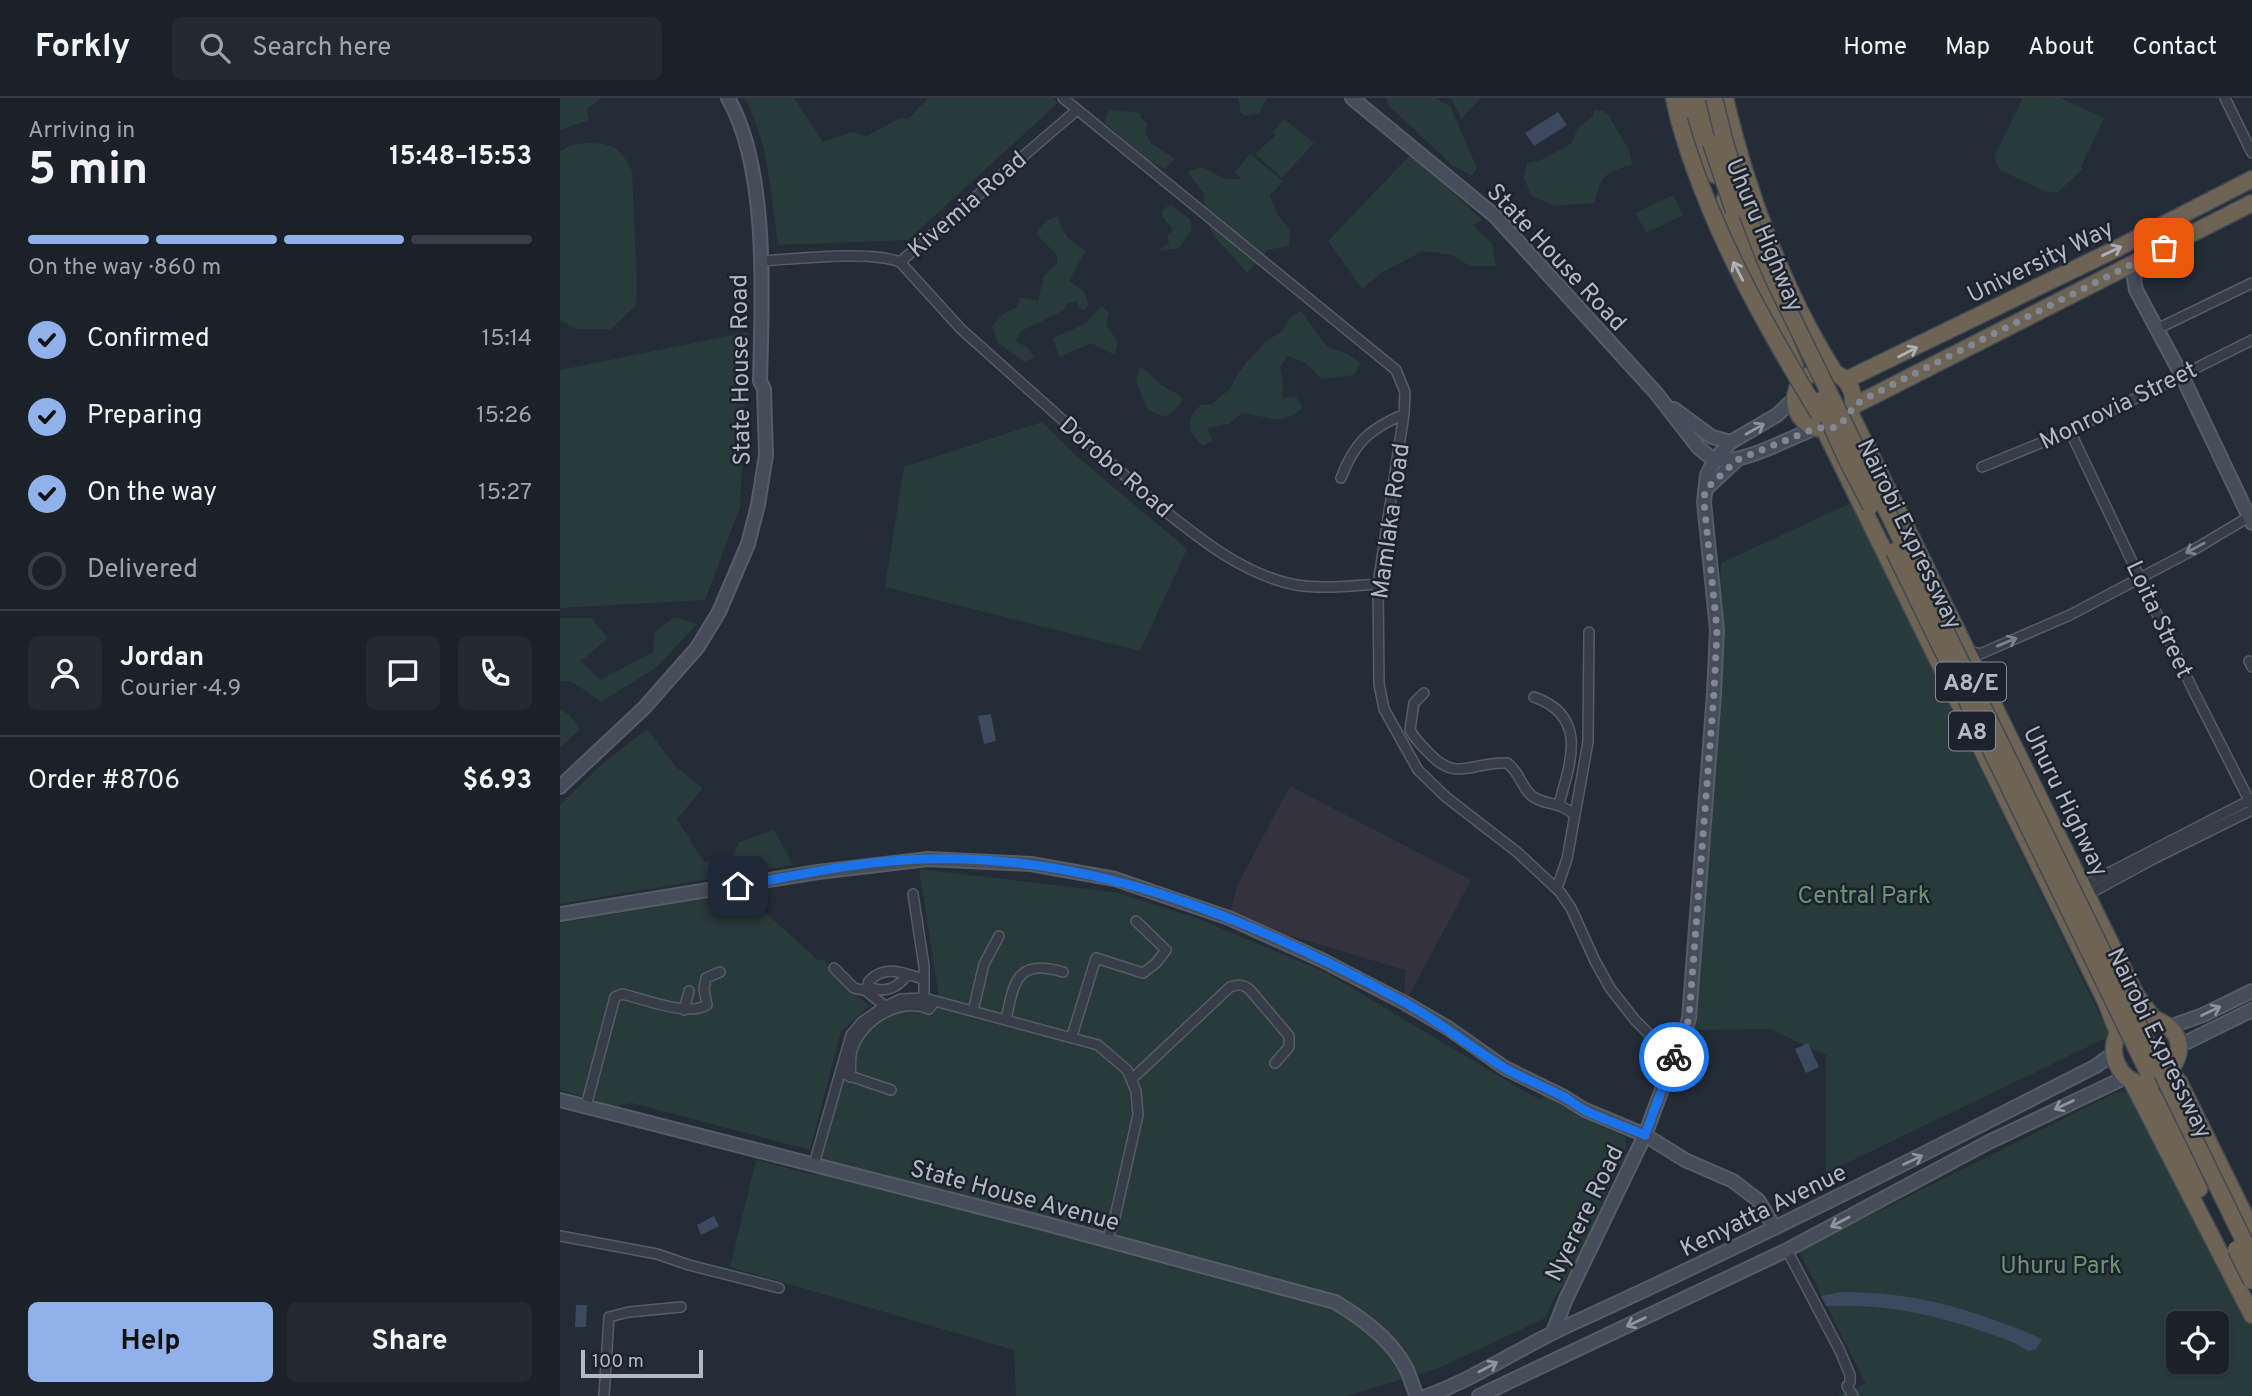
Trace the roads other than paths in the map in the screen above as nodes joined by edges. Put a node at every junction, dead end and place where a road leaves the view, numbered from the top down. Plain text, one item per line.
1 (728, 98) edge
2 (1063, 98) edge
3 (1352, 98) edge
4 (1674, 98) edge
5 (1689, 98) edge
6 (1702, 98) edge
7 (1714, 98) edge
8 (1725, 98) edge
9 (2225, 98) edge
10 (1077, 110) junction
11 (2252, 153) edge
12 (2252, 179) edge
13 (2252, 203) edge
14 (760, 261) junction
15 (900, 262) junction
16 (2135, 262) junction
17 (2108, 276) junction
18 (2252, 283) edge
19 (2136, 290) junction
20 (2157, 329) junction
21 (2252, 341) edge
22 (2181, 374) junction
23 (1840, 377) junction
24 (1796, 393) junction
25 (1660, 398) junction
26 (1852, 410) junction
27 (1404, 414) junction
28 (1820, 429) junction
29 (2070, 431) junction
30 (1731, 442) junction
31 (1698, 447) junction
32 (1846, 458) junction
33 (1715, 459) junction
34 (1737, 460) junction
35 (1982, 467) dead end
36 (1707, 475) junction
37 (1341, 478) dead end
38 (1705, 490) junction
39 (2251, 518) edge
40 (2140, 577) junction
41 (1378, 584) junction
42 (1589, 632) dead end
43 (1967, 649) junction
44 (1424, 693) dead end
45 (1534, 697) dead end
46 (560, 787) edge
47 (1559, 804) junction
48 (2251, 804) edge
49 (1575, 815) junction
50 (1557, 888) junction
51 (2084, 890) junction
52 (912, 894) dead end
53 (560, 914) edge
54 (1136, 921) dead end
55 (999, 936) dead end
56 (834, 968) dead end
57 (720, 972) dead end
58 (1063, 972) dead end
59 (907, 975) junction
60 (923, 979) junction
61 (867, 989) junction
62 (689, 991) dead end
63 (2252, 991) edge
64 (924, 998) junction
65 (935, 1001) junction
66 (885, 1006) junction
67 (684, 1010) junction
68 (2252, 1010) edge
69 (973, 1011) junction
70 (2152, 1018) junction
71 (1006, 1020) junction
72 (2169, 1027) junction
73 (2118, 1033) junction
74 (1072, 1036) junction
75 (1656, 1041) junction
76 (2179, 1046) junction
77 (1679, 1047) junction
78 (2114, 1053) junction
79 (1275, 1063) dead end
80 (1671, 1065) junction
81 (841, 1069) junction
82 (2170, 1072) junction
83 (850, 1077) junction
84 (1132, 1079) junction
85 (2134, 1080) junction
86 (891, 1090) dead end
87 (560, 1100) edge
88 (586, 1106) junction
89 (1645, 1135) junction
90 (814, 1164) junction
91 (1889, 1171) junction
92 (1899, 1190) junction
93 (1775, 1228) junction
94 (2252, 1230) edge
95 (560, 1236) edge
96 (1107, 1241) junction
97 (1787, 1250) junction
98 (2252, 1257) edge
99 (2252, 1281) edge
100 (779, 1288) dead end
101 (2252, 1299) edge
102 (681, 1307) dead end
103 (2252, 1315) edge
104 (1553, 1332) junction
105 (604, 1396) edge
106 (1417, 1396) edge
107 (1427, 1396) edge
108 (1479, 1396) edge
109 (1853, 1396) edge

1 - 14 street, State House Road
2 - 10 street, Mamlaka Road
3 - 25 street, State House Road
32 -> 4 highway, bridge
5 - 24 highway, Uhuru Highway / A8
6 - 32 highway, Nairobi Expressway / A8/E, bridge
7 - 98 highway, Nairobi Expressway / A8/E, bridge
8 - 23 highway, Uhuru Highway / A8
9 - 11 street
10 - 15 street, Kivemia Road
10 - 27 street, Mamlaka Road
23 -> 12 highway, University Way
13 - 16 highway, University Way
14 - 15 street, Kivemia Road
14 - 46 street, State House Road
15 - 41 street, Dorobo Road
16 - 17 highway, University Way
16 - 19 street
17 - 19 street
17 - 26 highway, University Way
18 - 20 street
19 - 20 street
20 - 22 street
21 - 22 street, Monrovia Street
22 - 29 street, Monrovia Street
22 - 39 street
23 - 24 highway
23 - 26 highway, A8
24 - 28 highway, A8
30 -> 24 street
25 - 30 street, State House Road
25 - 31 street, State House Road
26 - 28 highway
26 - 43 highway, Uhuru Highway / A8
27 - 37 street
27 - 41 street, Mamlaka Road
28 - 34 street
28 - 73 highway, A8
29 - 35 street, Monrovia Street
29 - 40 street, Loita Street
30 - 33 street
31 - 33 street, State House Road
31 - 36 street
32 - 99 highway, Nairobi Expressway / A8/E, bridge
33 - 34 street
33 - 36 street, Nyerere Road
34 - 38 street
36 - 38 street, Nyerere Road
38 - 77 street, Nyerere Road
39 -> 40 street
43 -> 40 street
40 - 48 street, Loita Street
41 - 50 street, Mamlaka Road
42 - 49 street
43 - 51 highway, Uhuru Highway / A8
44 - 47 street
45 - 47 street
47 - 49 street
48 - 51 street
49 - 50 street
50 - 75 street, Mamlaka Road
51 - 70 highway, Uhuru Highway / A8
52 - 60 street
53 - 89 street
54 - 74 street
55 - 69 street
56 - 61 street
57 - 67 street
58 - 71 street
59 - 60 street
59 - 61 street
59 - 61 street
60 - 64 street
61 - 66 street
62 - 67 street
72 -> 63 street
64 - 65 street
64 - 66 street
65 - 69 street
65 - 83 street
66 - 81 street
67 - 88 street
68 - 76 street
69 - 71 street
70 - 72 highway, A8
70 - 73 highway
71 - 74 street
72 - 76 highway
73 - 78 highway
74 - 84 street
75 - 77 street
75 - 80 street, Mamlaka Road
76 - 82 highway
77 - 80 street, Nyerere Road
78 - 85 highway
91 -> 78 street, Kenyatta Avenue
79 - 84 street
80 - 89 street, Nyerere Road
81 - 83 street
81 - 90 street
82 - 85 highway
82 - 94 highway
83 - 86 street
84 - 96 street
85 -> 92 street, Kenyatta Avenue
85 - 101 highway
85 - 103 highway
87 - 88 street, State House Avenue
88 - 90 street, State House Avenue
89 - 93 street
89 - 104 street, Nyerere Road
90 - 96 street, State House Avenue
91 - 92 street
91 - 93 street, Kenyatta Avenue
92 -> 97 street, Kenyatta Avenue
93 - 104 street, Kenyatta Avenue
95 - 100 street
96 - 106 street, State House Avenue
97 -> 108 street, Kenyatta Avenue
97 - 109 street
102 - 105 street
107 -> 104 street, Kenyatta Avenue

